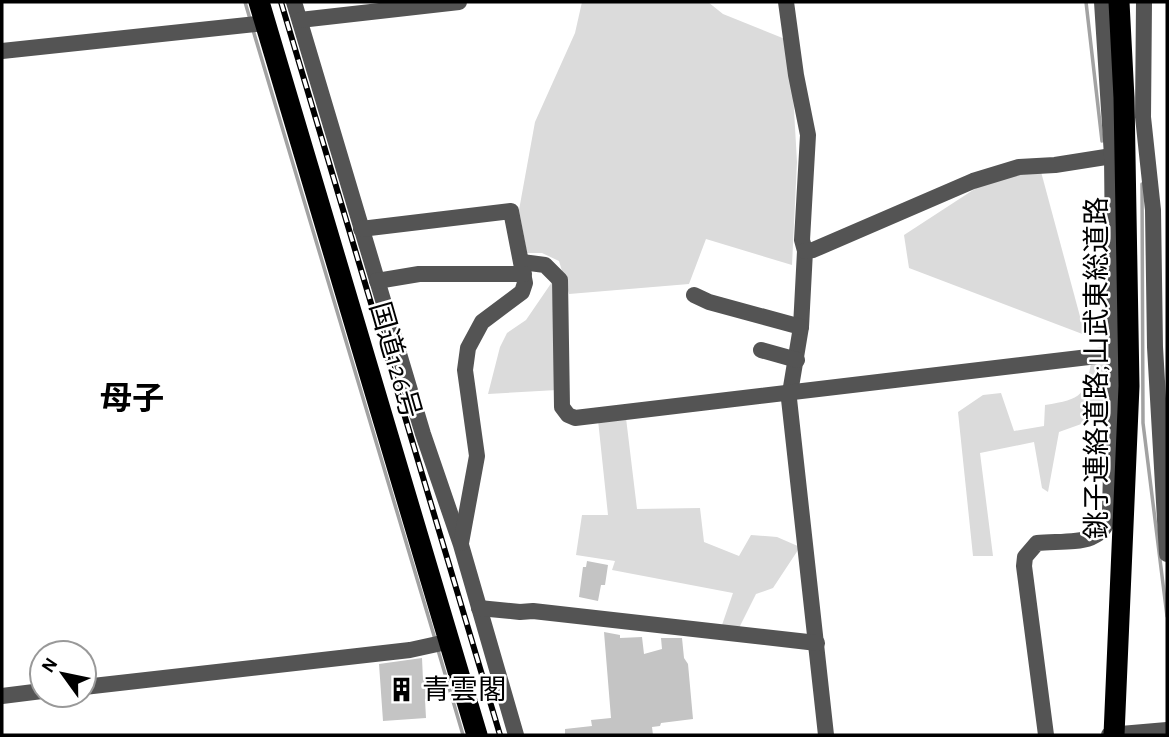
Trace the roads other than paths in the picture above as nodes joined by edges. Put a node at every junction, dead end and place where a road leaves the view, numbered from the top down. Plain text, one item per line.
1 (259, 2) edge
2 (294, 2) edge
3 (459, 2) edge
4 (786, 2) edge
5 (1102, 2) edge
6 (1119, 2) edge
7 (1144, 2) edge
8 (415, 4) edge
9 (299, 20) junction
10 (256, 24) junction
11 (2, 51) edge
12 (1112, 156) junction
13 (1160, 208) edge
14 (361, 229) junction
15 (805, 251) junction
16 (523, 268) junction
17 (377, 281) junction
18 (694, 295) dead end
19 (801, 327) junction
20 (1161, 345) edge
21 (761, 350) dead end
22 (1114, 354) junction
23 (797, 360) junction
24 (789, 393) junction
25 (461, 545) junction
26 (1167, 554) edge
27 (479, 608) junction
28 (817, 643) junction
29 (441, 644) junction
30 (98, 685) edge
31 (28, 693) edge
32 (2, 696) edge
33 (1167, 730) edge
34 (477, 735) edge
35 (516, 735) edge
36 (826, 735) edge
37 (1046, 735) edge
38 (1112, 735) edge

1 - 10 highway, 国道126号
2 - 9 street
3 - 8 street
4 - 15 street
5 - 12 street
6 - 38 highway, 銚子連絡道路;山武東総道路
7 - 13 street
8 - 9 street
9 - 14 street
10 - 11 street
10 - 29 highway, 国道126号
12 - 15 street
12 - 22 street
13 - 20 street
14 - 16 street
14 - 17 street
15 - 19 street
16 - 17 street
16 - 24 street
16 - 25 street
17 - 25 street
18 - 19 street
19 - 23 street
20 - 26 street
21 - 23 street
22 - 24 street
22 - 37 street
23 - 24 street
24 - 28 street
25 - 27 street
27 - 28 street
27 - 35 street
28 - 36 street
29 - 30 street
29 - 34 highway, 国道126号
31 - 32 street
33 - 38 street

